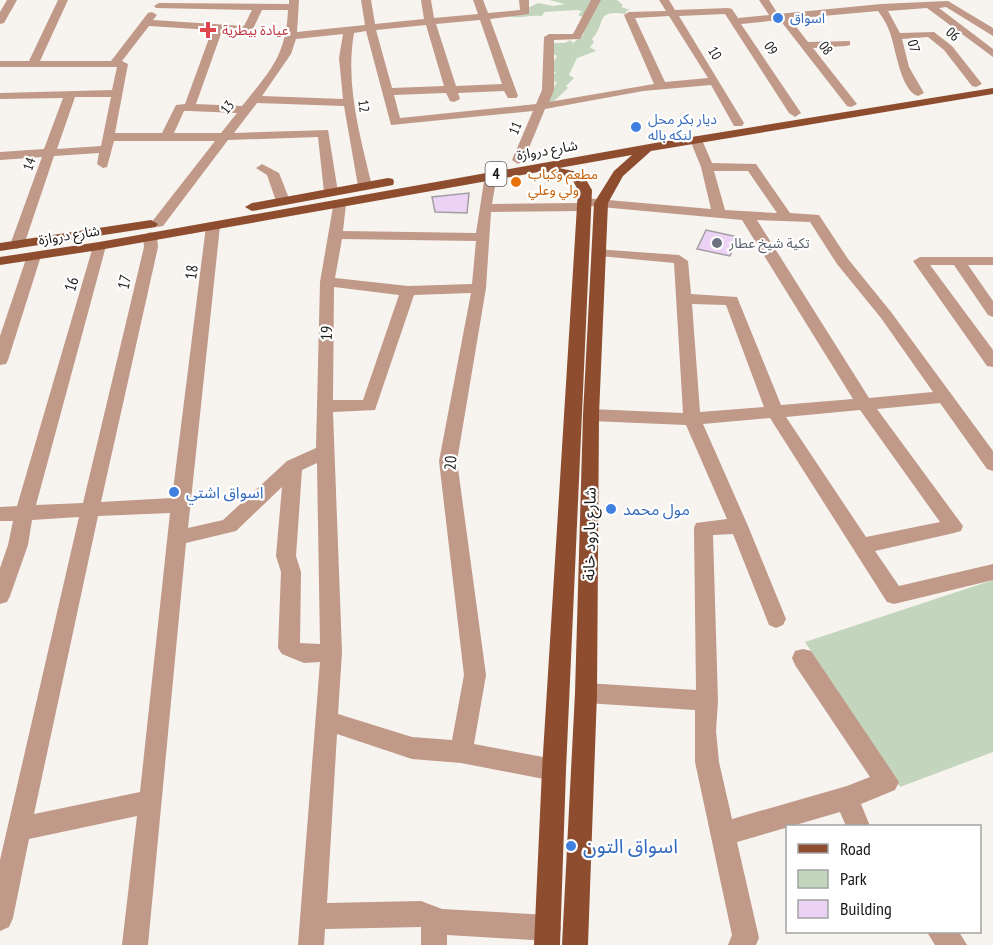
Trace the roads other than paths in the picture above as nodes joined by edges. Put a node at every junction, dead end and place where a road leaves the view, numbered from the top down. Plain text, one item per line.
1 (12, 0) edge
2 (63, 0) edge
3 (366, 0) edge
4 (426, 0) edge
5 (478, 0) edge
6 (524, 0) edge
7 (596, 0) edge
8 (664, 0) edge
9 (721, 0) edge
10 (764, 0) edge
11 (834, 0) edge
12 (162, 3) edge
13 (293, 3) edge
14 (897, 3) edge
15 (928, 4) junction
16 (258, 7) junction
17 (881, 8) junction
18 (847, 10) junction
19 (728, 11) junction
20 (674, 13) junction
21 (483, 17) junction
22 (779, 17) junction
23 (0, 21) edge
24 (735, 21) junction
25 (430, 22) junction
26 (146, 23) junction
27 (218, 28) junction
28 (370, 28) junction
29 (349, 30) junction
30 (993, 33) edge
31 (292, 36) junction
32 (896, 36) junction
33 (846, 43) dead end
34 (806, 45) junction
35 (993, 54) edge
36 (115, 63) junction
37 (33, 64) junction
38 (4, 74) edge
39 (715, 81) junction
40 (993, 81) edge
41 (976, 84) junction
42 (661, 86) junction
43 (509, 87) junction
44 (451, 89) junction
45 (993, 91) edge
46 (388, 92) junction
47 (115, 93) junction
48 (918, 93) junction
49 (70, 94) junction
50 (0, 96) edge
51 (254, 99) junction
52 (349, 103) junction
53 (851, 104) junction
54 (540, 107) junction
55 (189, 108) junction
56 (516, 109) junction
57 (244, 110) junction
58 (460, 115) junction
59 (296, 118) junction
60 (789, 118) junction
61 (738, 123) junction
62 (166, 136) junction
63 (222, 137) junction
64 (696, 140) junction
65 (107, 143) junction
66 (655, 147) junction
67 (48, 153) junction
68 (0, 156) edge
69 (103, 164) dead end
70 (522, 165) junction
71 (707, 167) junction
72 (261, 168) dead end
73 (491, 175) junction
74 (365, 186) junction
75 (283, 201) junction
76 (336, 203) junction
77 (590, 204) junction
78 (485, 208) junction
79 (719, 214) junction
80 (747, 216) junction
81 (787, 218) junction
82 (158, 223) junction
83 (213, 231) junction
84 (336, 235) junction
85 (482, 237) junction
86 (150, 242) junction
87 (17, 245) junction
88 (99, 246) junction
89 (0, 247) edge
90 (600, 252) junction
91 (0, 261) edge
92 (958, 261) junction
93 (993, 261) edge
94 (33, 262) junction
95 (327, 282) junction
96 (479, 288) junction
97 (408, 291) junction
98 (685, 299) junction
99 (993, 312) edge
100 (2, 354) edge
101 (993, 362) edge
102 (946, 397) junction
103 (864, 404) junction
104 (324, 406) junction
105 (775, 413) junction
106 (591, 415) junction
107 (692, 419) junction
108 (986, 445) edge
109 (326, 452) junction
110 (993, 464) edge
111 (293, 466) junction
112 (182, 505) junction
113 (89, 510) junction
114 (24, 513) junction
115 (0, 514) edge
116 (739, 526) junction
117 (179, 537) junction
118 (862, 546) junction
119 (993, 572) edge
120 (0, 596) edge
121 (776, 619) dead end
122 (331, 652) junction
123 (803, 658) dead end
124 (586, 693) junction
125 (706, 702) junction
126 (326, 720) junction
127 (461, 752) junction
128 (554, 770) junction
129 (847, 798) junction
130 (152, 801) junction
131 (858, 825) edge
132 (19, 829) junction
133 (722, 834) junction
134 (551, 844) junction
135 (579, 847) junction
136 (312, 916) junction
137 (0, 918) edge
138 (434, 932) edge
139 (941, 933) edge
140 (547, 937) edge
141 (135, 945) edge
142 (311, 945) edge
143 (575, 945) edge
144 (741, 945) edge
145 (954, 945) edge

1 - 23 street
2 - 37 street
3 - 28 street
4 - 25 street
5 - 21 street
6 - 21 street
7 - 54 street, 11
8 - 20 street, 10
9 - 19 street, 09
10 - 22 street, 08
11 - 18 street
12 - 16 street
12 - 26 street
13 - 16 street
13 - 31 street, 13
14 - 15 street
14 - 17 street
15 - 30 street
15 - 35 street
16 - 27 street
17 - 18 street
17 - 32 street, 07
18 - 22 street
19 - 20 street
19 - 24 street, 09
20 - 39 street, 10
20 - 42 street
21 - 25 street
21 - 43 street
22 - 24 street
22 - 34 street, 08
24 - 60 street, 09
25 - 28 street
25 - 44 street
26 - 27 street
26 - 36 street
27 - 55 street
28 - 29 street
28 - 46 street
29 - 31 street
29 - 52 street, 12
31 - 51 street, 13
32 - 41 street, 06
32 - 48 street, 07
33 - 34 street
34 - 53 street, 08
36 - 37 street
36 - 47 street
37 - 38 street
39 - 42 street
39 - 61 street, 10
40 - 41 main road, شارع دروازة / 4
41 - 48 main road, شارع دروازة / 4
42 - 54 street
43 - 44 street
43 - 56 street
44 - 46 street
44 - 58 street
45 - 60 main road, شارع دروازة / 4
46 - 58 street
47 - 49 street
47 - 65 street
48 - 53 main road, شارع دروازة / 4
49 - 50 street
49 - 67 street, 14
51 - 57 street, 13
51 - 59 street
52 - 59 street
52 - 74 street, 12
53 - 60 main road, شارع دروازة / 4
54 - 56 street
54 - 70 street, 11
55 - 57 street
55 - 62 street
56 - 58 street
57 - 63 street, 13
59 - 63 street
59 - 76 street, 19
60 - 61 main road, شارع دروازة / 4
60 - 64 main road, شارع دروازة / 4
61 - 70 main road, شارع دروازة / 4
62 - 63 street
62 - 65 street
63 - 82 street, 13
64 - 66 main road, شارع دروازة / 4
64 - 71 street
65 - 67 street
65 - 69 street
66 - 70 main road, شارع دروازة / 4
66 - 77 main road, شارع بارود خانة
67 - 68 street
67 - 87 street, 14
70 - 73 main road, شارع دروازة / 4
70 - 74 main road, شارع دروازة / 4
70 - 77 main road, شارع بارود خانة
71 - 79 street
71 - 81 street
72 - 75 street
73 - 76 main road, شارع دروازة / 4
73 - 78 street, 20
74 - 76 main road, شارع دروازة / 4
75 - 76 main road, شارع دروازة / 4
75 - 82 main road, شارع دروازة / 4
76 - 83 main road, شارع دروازة / 4
76 - 84 street, 19
77 - 78 street
77 - 79 street
77 - 90 main road, شارع بارود خانة
77 - 128 main road, شارع بارود خانة
78 - 85 street, 20
79 - 80 street
80 - 81 street
80 - 103 street
81 - 102 street
82 - 87 main road, شارع دروازة / 4
83 - 86 main road, شارع دروازة / 4
83 - 112 street, 18
84 - 85 street
84 - 95 street, 19
85 - 96 street, 20
86 - 88 main road, شارع دروازة / 4
86 - 113 street, 17
87 - 89 main road, شارع دروازة / 4
88 - 94 main road, شارع دروازة / 4
88 - 114 street, 16
90 - 98 street
90 - 106 main road, شارع بارود خانة
91 - 94 main road, شارع دروازة / 4
92 - 93 street
92 - 99 street
92 - 101 street
94 - 100 street
95 - 97 street
95 - 104 street, 19
96 - 97 street
96 - 127 street, 20
97 - 104 street
98 - 105 street
98 - 107 street
102 - 103 street
102 - 108 street
103 - 105 street
103 - 118 street
104 - 109 street, 19
105 - 107 street
105 - 118 street
106 - 107 street
106 - 124 main road, شارع بارود خانة
107 - 116 street
108 - 110 street
109 - 111 street
109 - 122 street, 19
111 - 117 street
111 - 122 street
112 - 113 street
112 - 117 street, 18
113 - 114 street
113 - 132 street, 17
114 - 115 street
114 - 120 street, 16
116 - 121 street
116 - 125 street
117 - 130 street, 18
118 - 119 street
122 - 126 street, 19
123 - 129 street
124 - 125 street
124 - 135 main road, شارع بارود خانة
125 - 133 street
126 - 127 street
126 - 136 street, 19
127 - 128 street
128 - 134 main road, شارع بارود خانة
129 - 131 street
129 - 133 street
130 - 132 street
130 - 141 street, 18
132 - 137 street, 17
133 - 144 street
134 - 135 main road
134 - 140 main road, شارع بارود خانة
135 - 143 main road, شارع بارود خانة
136 - 138 street
136 - 142 street, 19
138 - 140 street
139 - 145 street

